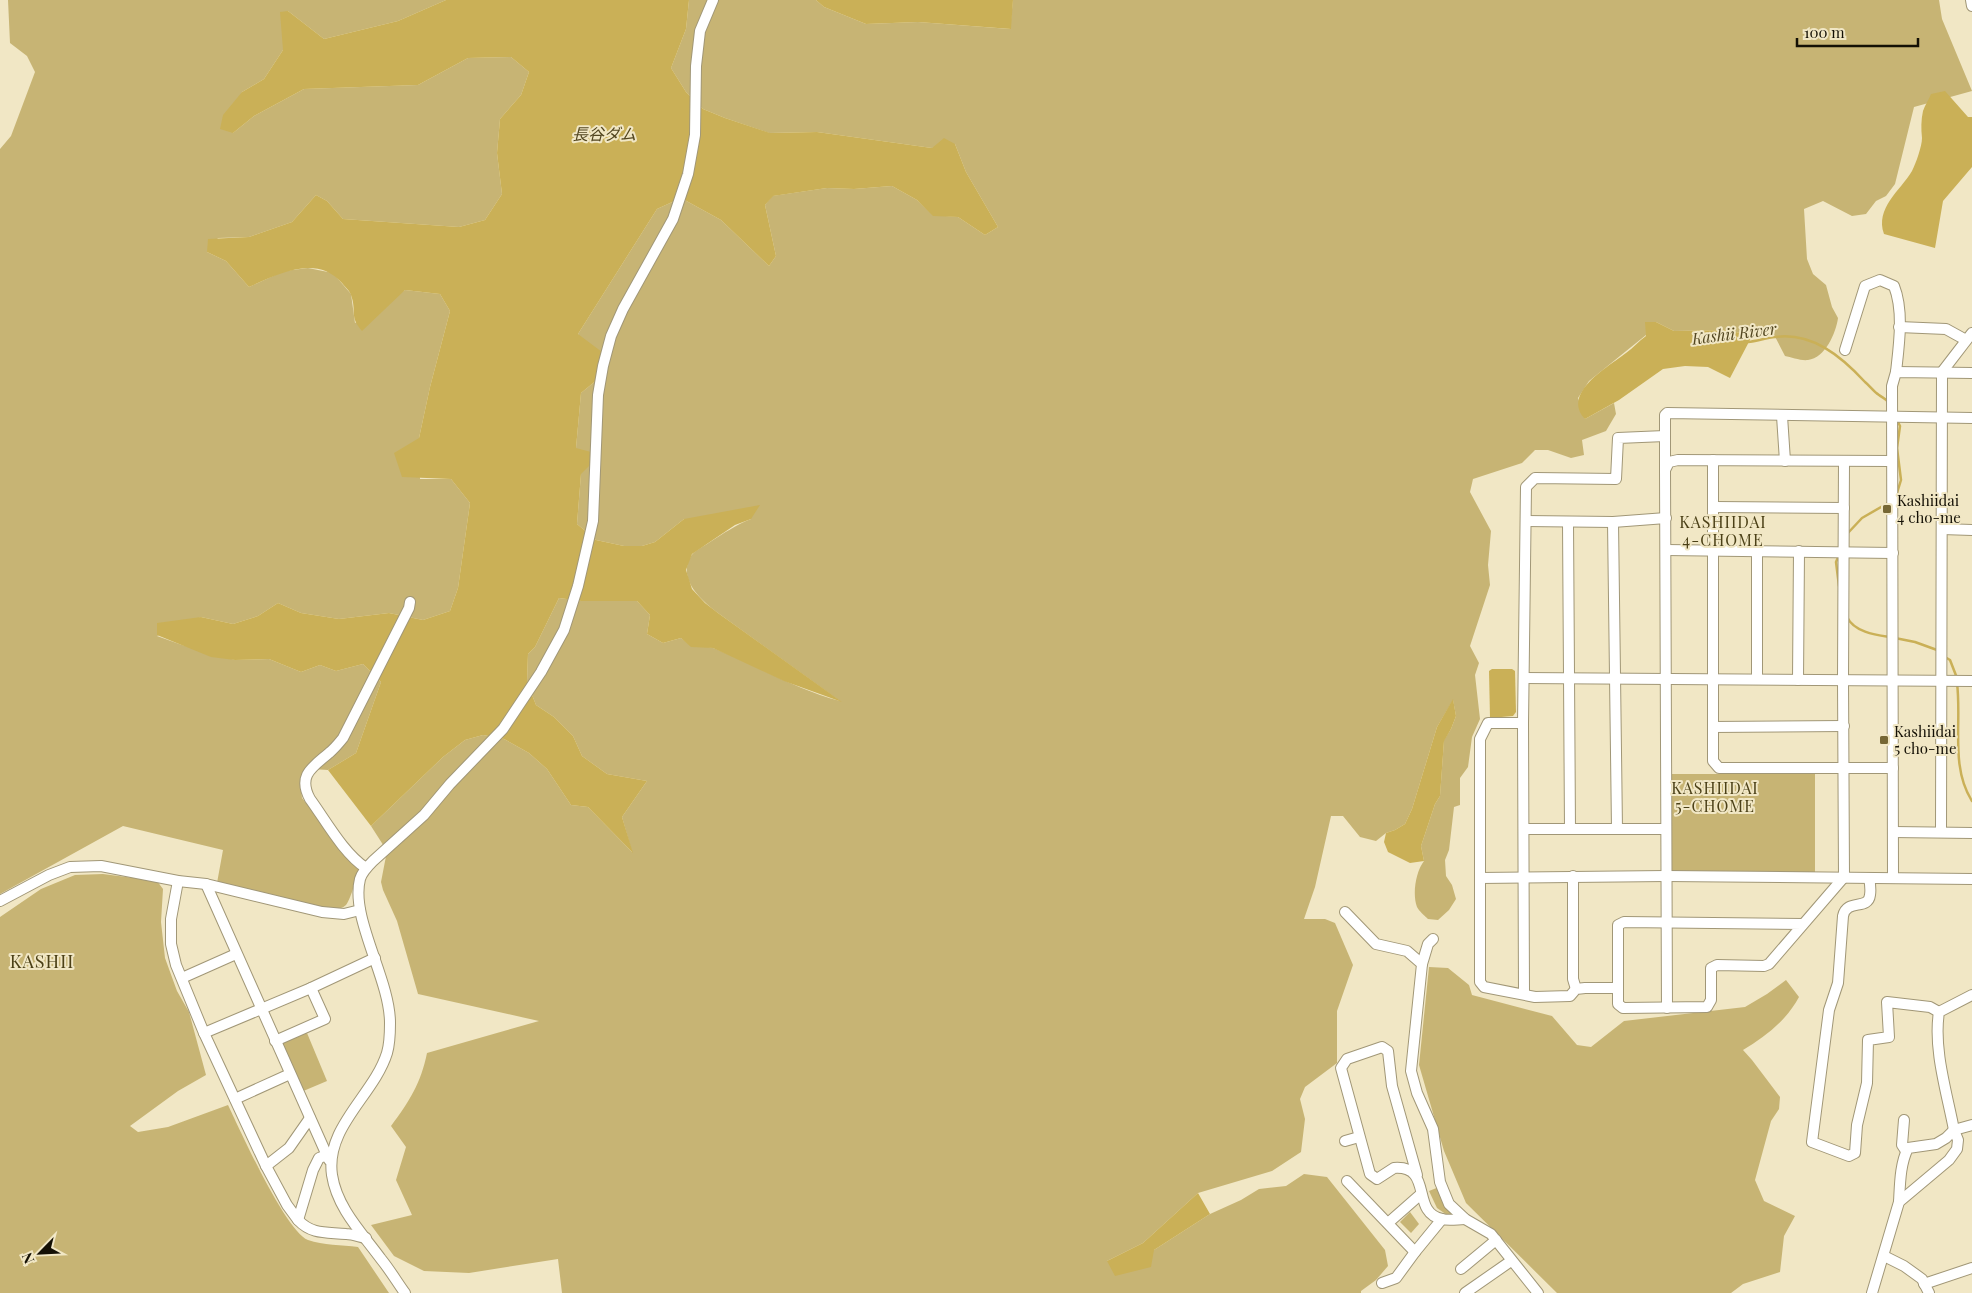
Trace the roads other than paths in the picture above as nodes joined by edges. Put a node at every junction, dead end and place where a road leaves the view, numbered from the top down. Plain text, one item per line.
1 (713, 0) edge
2 (1971, 0) edge
3 (1972, 6) edge
4 (1899, 327) junction
5 (1969, 336) edge
6 (1844, 350) dead end
7 (1896, 372) junction
8 (1942, 372) junction
9 (1972, 373) edge
10 (1892, 415) junction
11 (1782, 416) junction
12 (1941, 416) junction
13 (1972, 418) edge
14 (1665, 436) junction
15 (1713, 460) junction
16 (1785, 460) junction
17 (1844, 461) junction
18 (1892, 461) junction
19 (1665, 470) junction
20 (1714, 507) junction
21 (1844, 508) junction
22 (1666, 518) junction
23 (1526, 521) junction
24 (1568, 522) junction
25 (1613, 522) junction
26 (1942, 529) junction
27 (1972, 530) edge
28 (1666, 550) junction
29 (1713, 551) junction
30 (1757, 551) junction
31 (1799, 551) junction
32 (1845, 551) junction
33 (1893, 553) junction
34 (410, 605) dead end
35 (1524, 678) junction
36 (1570, 678) junction
37 (1616, 679) junction
38 (1666, 679) junction
39 (1757, 679) junction
40 (1713, 680) junction
41 (1798, 680) junction
42 (1843, 680) junction
43 (1941, 680) junction
44 (1894, 681) junction
45 (1972, 681) edge
46 (1524, 723) junction
47 (1844, 726) junction
48 (1713, 727) junction
49 (1844, 768) junction
50 (1893, 768) junction
51 (1525, 829) junction
52 (1570, 829) junction
53 (1617, 829) junction
54 (1666, 829) junction
55 (1892, 832) junction
56 (1941, 832) junction
57 (1972, 833) edge
58 (366, 868) junction
59 (1572, 876) junction
60 (1524, 877) junction
61 (1844, 877) junction
62 (1480, 878) junction
63 (1870, 878) junction
64 (1893, 878) junction
65 (1666, 879) junction
66 (1972, 880) edge
67 (178, 881) junction
68 (206, 884) junction
69 (0, 901) edge
70 (360, 910) junction
71 (1346, 912) dead end
72 (1666, 923) junction
73 (1803, 924) junction
74 (1433, 939) dead end
75 (236, 954) junction
76 (375, 958) junction
77 (1422, 964) junction
78 (182, 978) junction
79 (311, 988) junction
80 (1618, 988) junction
81 (1576, 989) junction
82 (1524, 994) junction
83 (1972, 995) edge
84 (1666, 1008) junction
85 (260, 1009) junction
86 (1939, 1012) junction
87 (204, 1033) junction
88 (275, 1041) junction
89 (290, 1074) junction
90 (235, 1099) junction
91 (310, 1118) junction
92 (1904, 1120) dead end
93 (1972, 1125) edge
94 (1954, 1130) junction
95 (1359, 1137) junction
96 (1345, 1141) dead end
97 (1906, 1151) junction
98 (329, 1159) junction
99 (266, 1166) junction
100 (1417, 1175) junction
101 (1347, 1181) dead end
102 (1421, 1194) junction
103 (1899, 1202) junction
104 (1442, 1219) junction
105 (1466, 1219) junction
106 (298, 1220) junction
107 (1388, 1223) junction
108 (366, 1238) junction
109 (1496, 1240) junction
110 (1415, 1252) junction
111 (1884, 1256) junction
112 (1511, 1260) junction
113 (1972, 1268) edge
114 (1461, 1269) dead end
115 (1382, 1283) dead end
116 (1926, 1289) edge
117 (404, 1293) edge
118 (1465, 1293) edge
119 (1538, 1293) edge
120 (1872, 1293) edge

1 - 58 street
2 - 3 street
4 - 5 street
4 - 6 street
4 - 7 street
5 - 8 street
7 - 8 street
7 - 10 street
8 - 9 street
8 - 12 street
10 - 11 street
10 - 12 street
10 - 18 street
11 - 14 street
11 - 16 street
12 - 13 street
12 - 26 street
14 - 19 street
14 - 23 street
15 - 16 street
15 - 19 street
15 - 20 street
16 - 17 street
17 - 18 street
17 - 21 street
18 - 33 street
19 - 22 street
20 - 21 street
20 - 29 street
21 - 32 street
22 - 25 street
22 - 28 street
23 - 24 street
23 - 35 street
24 - 25 street
24 - 36 street
25 - 37 street
26 - 27 street
26 - 43 street
28 - 29 street
28 - 38 street
29 - 30 street
29 - 40 street
30 - 31 street
30 - 39 street
31 - 32 street
31 - 41 street
32 - 33 street
32 - 42 street
33 - 44 street
34 - 58 street
35 - 36 street
35 - 46 street
36 - 37 street
36 - 52 street
37 - 38 street
37 - 53 street
38 - 40 street
38 - 54 street
39 - 40 street
39 - 41 street
40 - 48 street
41 - 42 street
42 - 44 street
42 - 47 street
43 - 44 street
43 - 45 street
43 - 56 street
44 - 50 street
46 - 51 street
46 - 62 street
47 - 48 street
47 - 49 street
48 - 49 street
49 - 50 street
49 - 61 street
50 - 55 street
51 - 52 street
51 - 60 street
52 - 53 street
53 - 54 street
54 - 65 street
55 - 56 street
55 - 64 street
56 - 57 street
58 - 70 street
59 - 60 street
59 - 65 street
59 - 81 street
60 - 62 street
60 - 82 street
61 - 63 street
61 - 65 street
61 - 73 street
62 - 82 street
63 - 64 street
63 - 86 street
64 - 66 street
65 - 72 street
67 - 68 street
67 - 69 street
67 - 78 street
68 - 70 street
68 - 75 street
70 - 76 street
71 - 77 street
72 - 73 street
72 - 80 street
72 - 84 street
73 - 84 street
74 - 77 street
75 - 78 street
75 - 85 street
76 - 79 street
76 - 98 street
77 - 105 street
78 - 87 street
79 - 85 street
79 - 88 street
80 - 81 street
80 - 84 street
81 - 82 street
83 - 86 street
85 - 87 street
85 - 88 street
86 - 94 street
87 - 90 street
88 - 89 street
89 - 90 street
89 - 91 street
90 - 99 street
91 - 98 street
91 - 99 street
92 - 97 street
93 - 94 street
94 - 97 street
94 - 103 street
95 - 96 street
95 - 100 street
95 - 100 street
97 - 103 street
98 - 106 street
98 - 108 street
99 - 106 street
100 - 102 street
101 - 107 street
102 - 104 street
102 - 107 street
103 - 111 street
104 - 105 street
104 - 110 street
105 - 109 street
106 - 108 street
107 - 110 street
108 - 117 street
109 - 112 street
109 - 114 street
110 - 115 street
111 - 116 street
111 - 120 street
112 - 118 street
112 - 119 street
113 - 116 street

